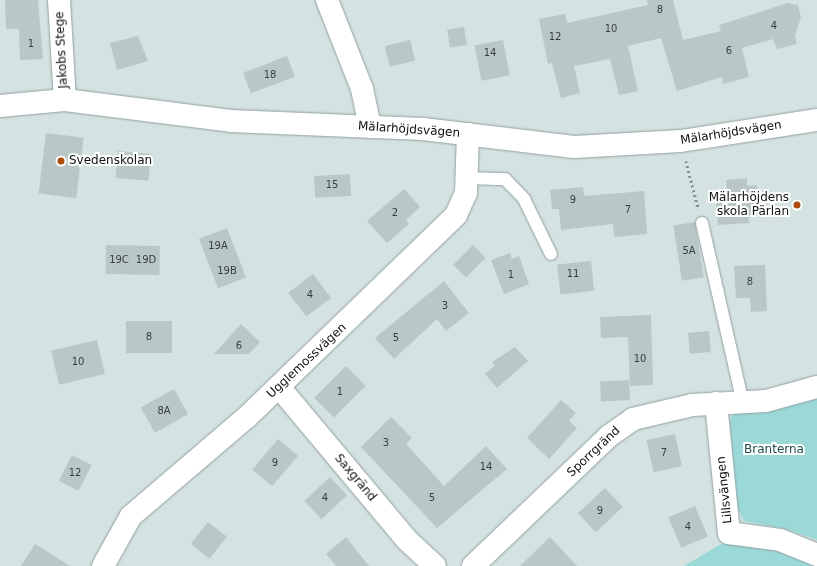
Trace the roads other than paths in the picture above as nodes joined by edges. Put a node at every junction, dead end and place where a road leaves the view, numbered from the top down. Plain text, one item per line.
1 (59, 0) edge
2 (327, 0) edge
3 (65, 100) junction
4 (0, 106) edge
5 (817, 120) edge
6 (370, 127) junction
7 (468, 134) junction
8 (467, 178) junction
9 (702, 223) road end
10 (551, 254) dead end
11 (279, 387) junction
12 (817, 387) edge
13 (716, 403) junction
14 (743, 404) junction
15 (817, 555) edge
16 (102, 566) edge
17 (435, 566) edge
18 (473, 566) edge

1 - 3 street, Jakobs Stege
2 - 6 street
3 - 4 street, Mälarhöjdsvägen
3 - 6 street, Mälarhöjdsvägen
5 - 7 street, Mälarhöjdsvägen
6 - 7 street, Mälarhöjdsvägen
7 - 8 street, Ugglemossvägen
8 - 10 lane
8 - 11 street, Ugglemossvägen
9 - 14 lane
11 - 16 street, Ugglemossvägen
11 - 17 street, Saxgränd
12 - 14 street, Sporrgränd
13 - 14 street, Sporrgränd
13 - 15 street, Lillsvängen
13 - 18 street, Sporrgränd

